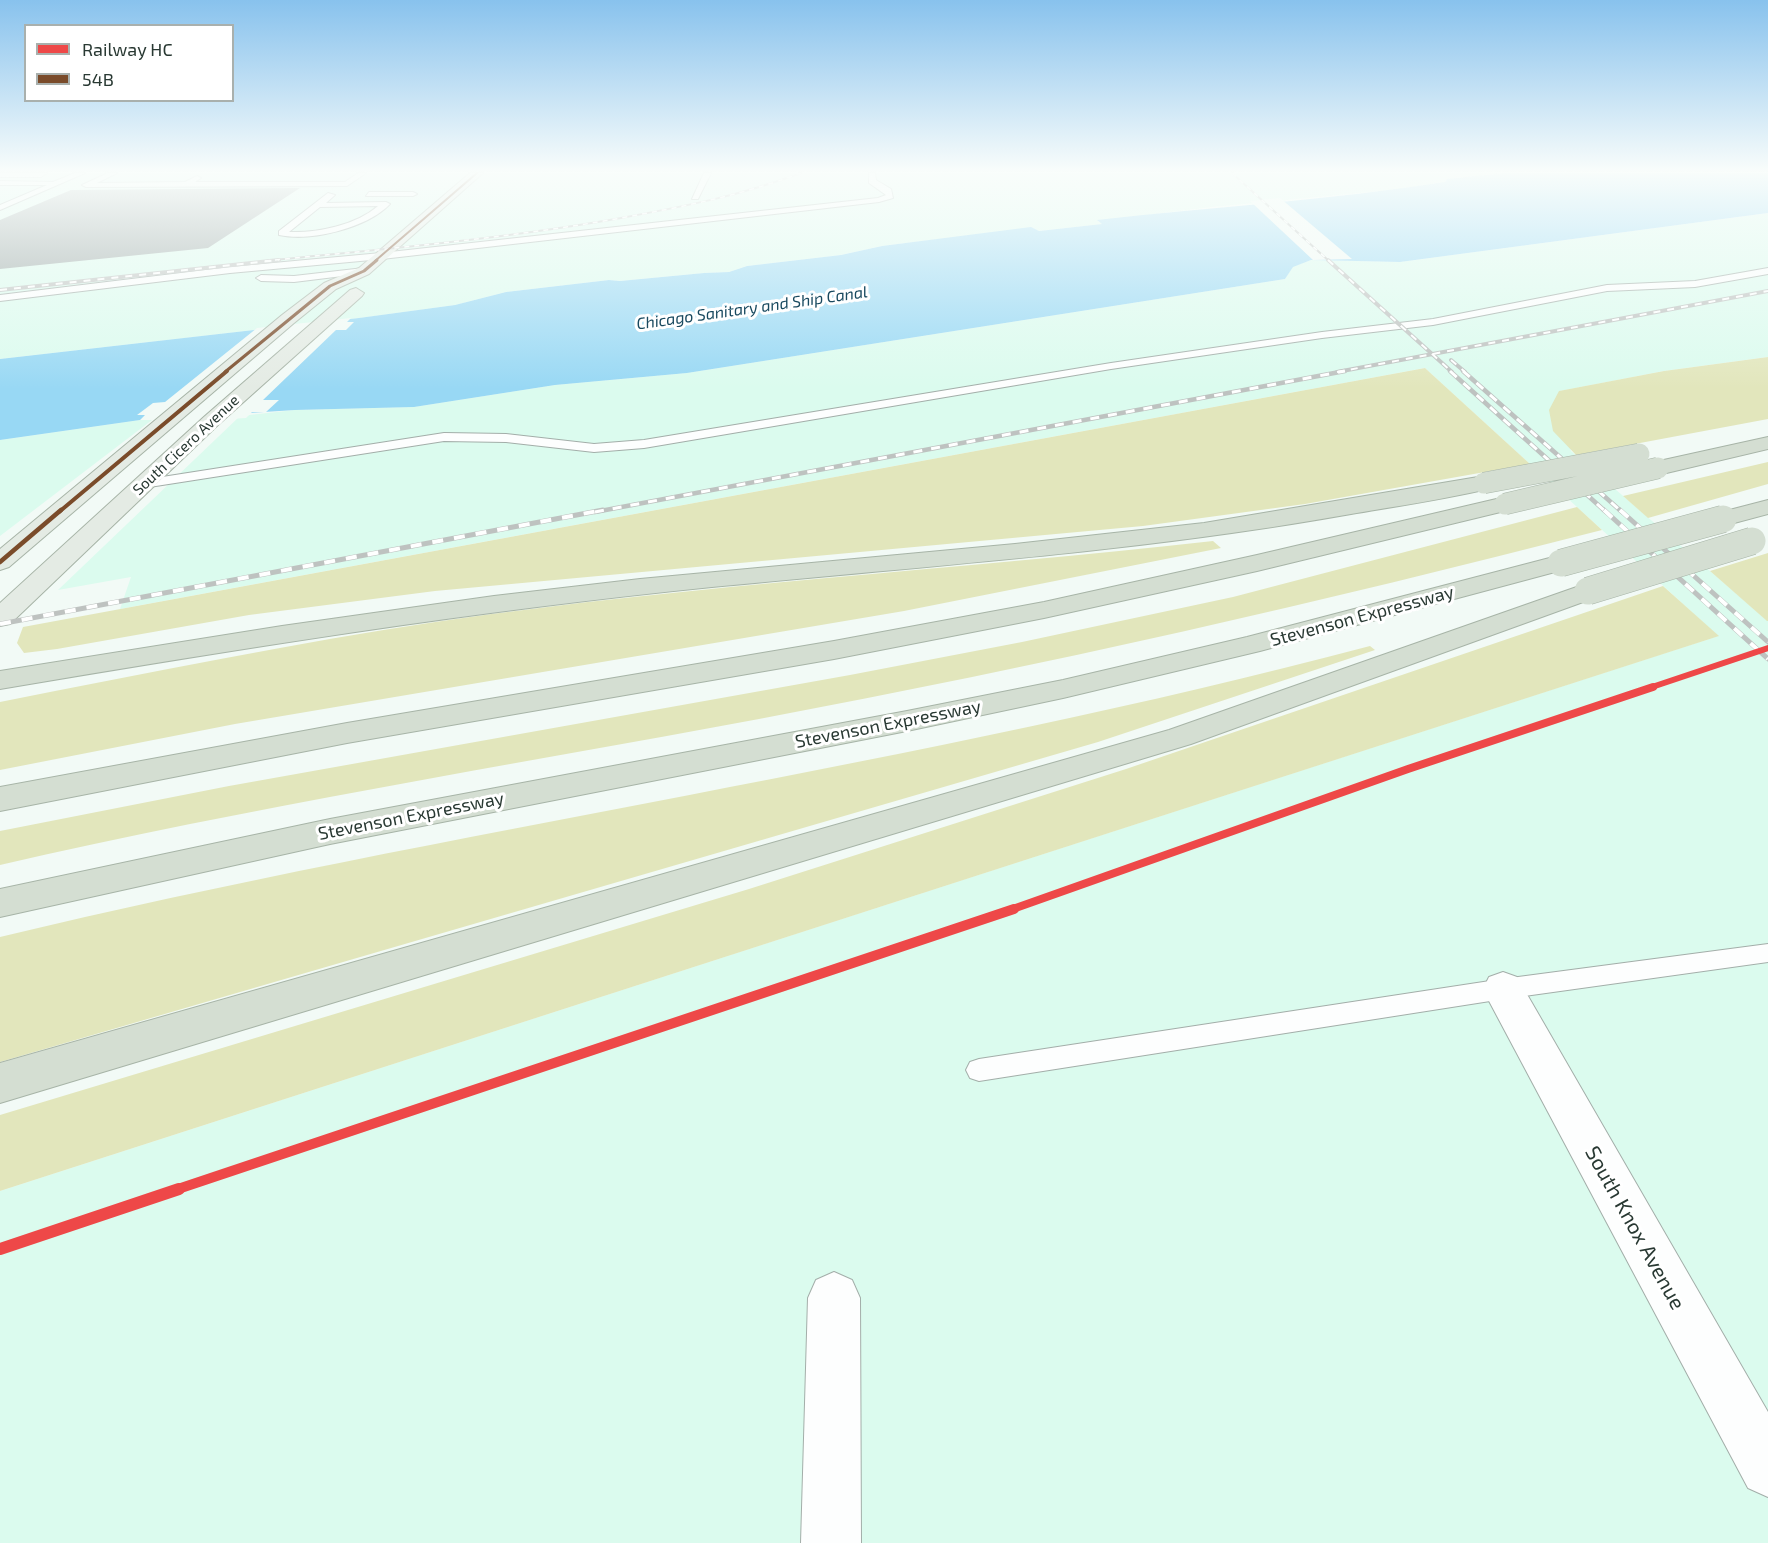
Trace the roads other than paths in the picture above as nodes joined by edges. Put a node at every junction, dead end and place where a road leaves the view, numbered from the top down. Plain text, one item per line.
1 (394, 245) edge
2 (473, 245) edge
3 (383, 255) junction
4 (364, 271) junction
5 (1768, 271) edge
6 (187, 277) junction
7 (0, 298) edge
8 (1768, 443) edge
9 (1728, 453) junction
10 (143, 484) junction
11 (1768, 507) edge
12 (1760, 539) edge
13 (0, 562) edge
14 (0, 618) edge
15 (0, 680) edge
16 (0, 799) edge
17 (0, 903) edge
18 (1768, 953) edge
19 (1503, 989) junction
20 (979, 1070) dead end
21 (0, 1083) edge
22 (834, 1298) dead end
23 (1768, 1468) edge
24 (831, 1543) edge

1 - 3 main road, South Cicero Avenue
2 - 3 lane
3 - 4 main road, South Cicero Avenue
3 - 6 lane
4 - 6 lane
4 - 10 main road, South Cicero Avenue
4 - 13 main road, South Cicero Avenue
5 - 10 lane
6 - 7 lane
8 - 9 highway
9 - 15 highway, bridge
9 - 16 highway, bridge
10 - 14 main road, South Cicero Avenue
11 - 17 highway, Stevenson Expressway, bridge
12 - 21 highway, bridge
18 - 19 lane
19 - 20 lane
19 - 23 street, South Knox Avenue
22 - 24 street

